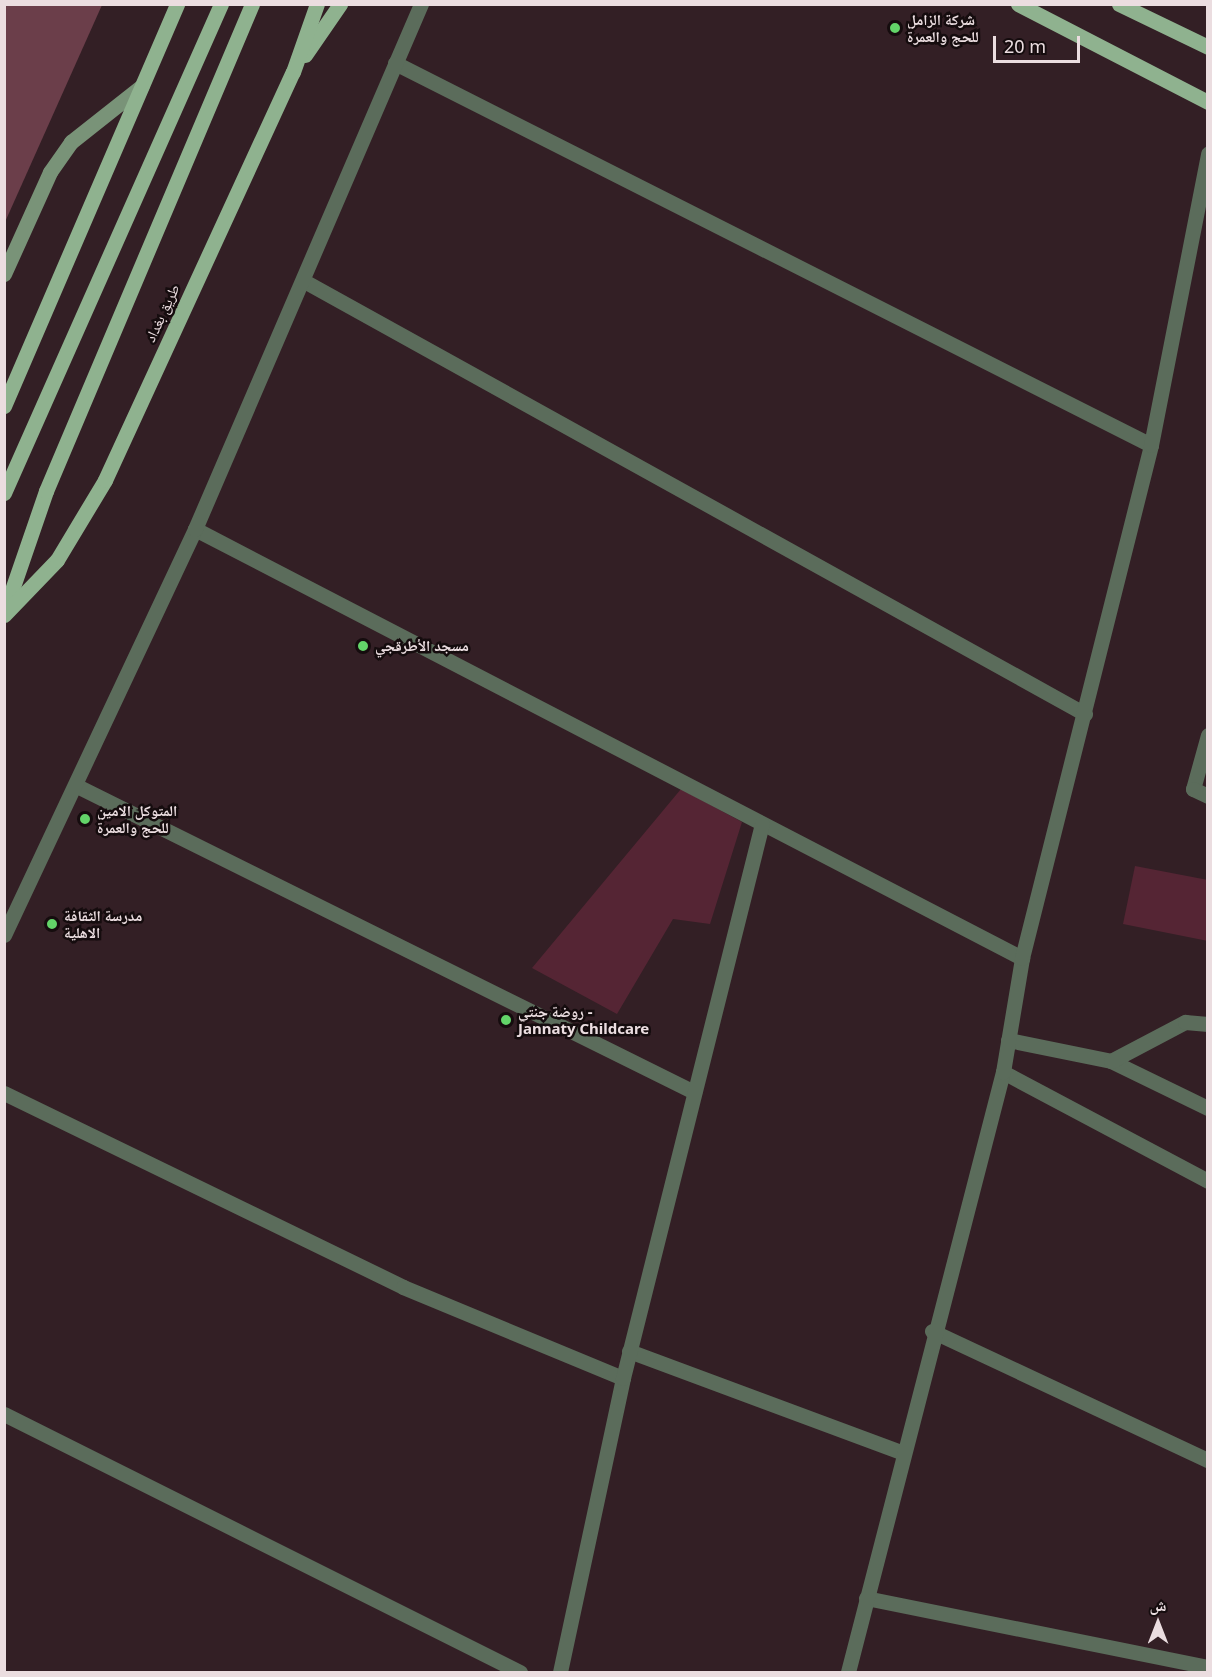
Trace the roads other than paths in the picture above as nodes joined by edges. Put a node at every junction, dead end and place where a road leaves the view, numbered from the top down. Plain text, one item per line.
1 (177, 4) edge
2 (221, 4) edge
3 (252, 4) edge
4 (317, 4) edge
5 (340, 4) edge
6 (421, 4) edge
7 (1018, 4) edge
8 (1119, 4) edge
9 (1208, 47) edge
10 (394, 63) junction
11 (293, 72) junction
12 (142, 86) junction
13 (1208, 102) edge
14 (1208, 154) edge
15 (4, 274) edge
16 (304, 281) junction
17 (4, 406) edge
18 (1151, 445) junction
19 (4, 493) edge
20 (195, 529) junction
21 (4, 614) edge
22 (1085, 714) junction
23 (1208, 735) edge
24 (77, 786) junction
25 (1208, 796) edge
26 (762, 824) junction
27 (4, 935) edge
28 (1022, 958) junction
29 (1208, 1024) edge
30 (1008, 1040) junction
31 (1111, 1061) junction
32 (1003, 1072) junction
33 (694, 1092) junction
34 (4, 1093) edge
35 (1208, 1108) edge
36 (1208, 1181) edge
37 (932, 1331) junction
38 (630, 1351) junction
39 (623, 1378) junction
40 (4, 1414) edge
41 (901, 1452) junction
42 (1208, 1460) edge
43 (866, 1598) junction
44 (1208, 1667) edge
45 (520, 1672) edge
46 (560, 1672) edge
47 (848, 1672) edge

1 - 12 main road
2 - 19 main road
3 - 21 main road
4 - 11 main road, طريق بغداد
5 - 11 main road
6 - 10 street
7 - 13 main road
8 - 9 main road
10 - 16 street
10 - 18 street
11 - 21 main road, طريق بغداد
12 - 15 main road
12 - 17 main road
14 - 18 street
16 - 20 street
16 - 22 street
18 - 22 street
20 - 24 street
20 - 26 street
22 - 28 street
23 - 25 street
24 - 27 street
24 - 33 street
26 - 28 street
26 - 33 street
28 - 30 street
29 - 31 street
30 - 31 street
30 - 32 street
31 - 35 street
32 - 36 street
32 - 37 street
33 - 38 street
34 - 39 street
37 - 41 street
37 - 42 street
38 - 39 street
38 - 41 street
39 - 46 street
40 - 45 street
41 - 43 street
43 - 44 street
43 - 47 street

